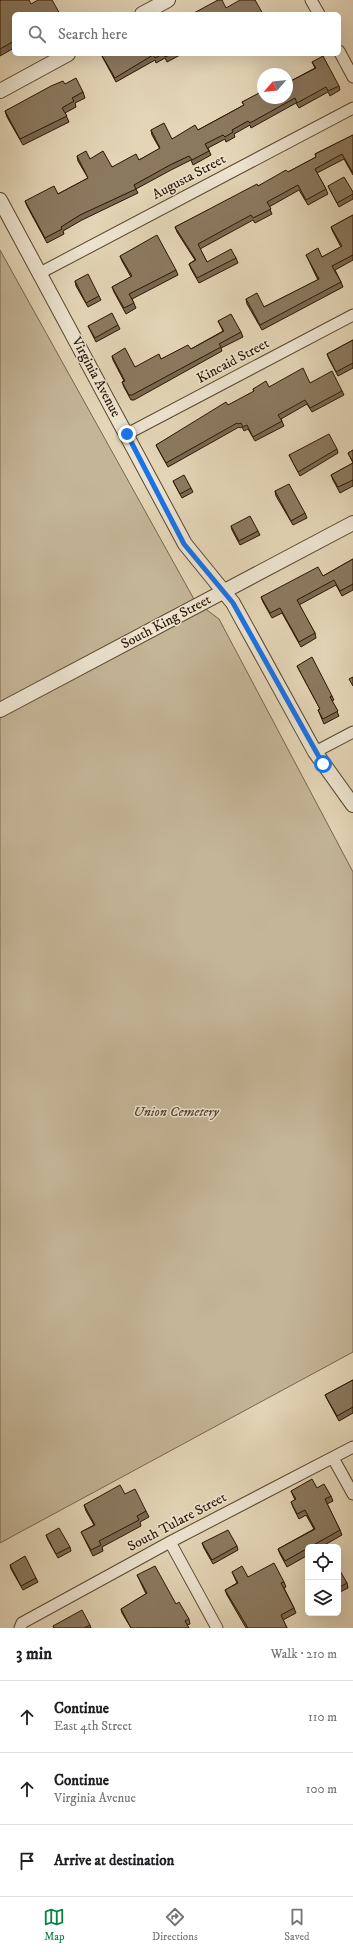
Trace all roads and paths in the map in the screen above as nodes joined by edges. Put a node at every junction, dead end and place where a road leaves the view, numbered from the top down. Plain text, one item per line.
1 (168, 0) edge
2 (311, 0) edge
3 (146, 12) edge
4 (318, 12) edge
5 (341, 55) edge
6 (64, 56) edge
7 (353, 77) edge
8 (0, 91) edge
9 (353, 108) edge
10 (0, 200) edge
11 (40, 273) junction
12 (353, 315) edge
13 (127, 434) junction
14 (353, 523) edge
15 (223, 592) junction
16 (0, 710) edge
17 (353, 732) edge
18 (316, 752) junction
19 (353, 805) edge
20 (353, 1447) edge
21 (333, 1458) junction
22 (353, 1494) edge
23 (170, 1542) junction
24 (22, 1626) edge
25 (217, 1628) edge

1 - 3 street
2 - 4 street
5 - 7 street
6 - 8 street
9 - 11 street, Augusta Street
10 - 11 street, Virginia Avenue
11 - 13 street, Virginia Avenue
12 - 13 street, Kincaid Street
13 - 15 street, Virginia Avenue
14 - 15 street, South King Street
15 - 16 street, South King Street
15 - 18 street, Virginia Avenue
17 - 18 street
18 - 19 street, Virginia Avenue
20 - 21 street, South Tulare Street
21 - 22 street
21 - 23 street, South Tulare Street
23 - 24 street, South Tulare Street
23 - 25 street

